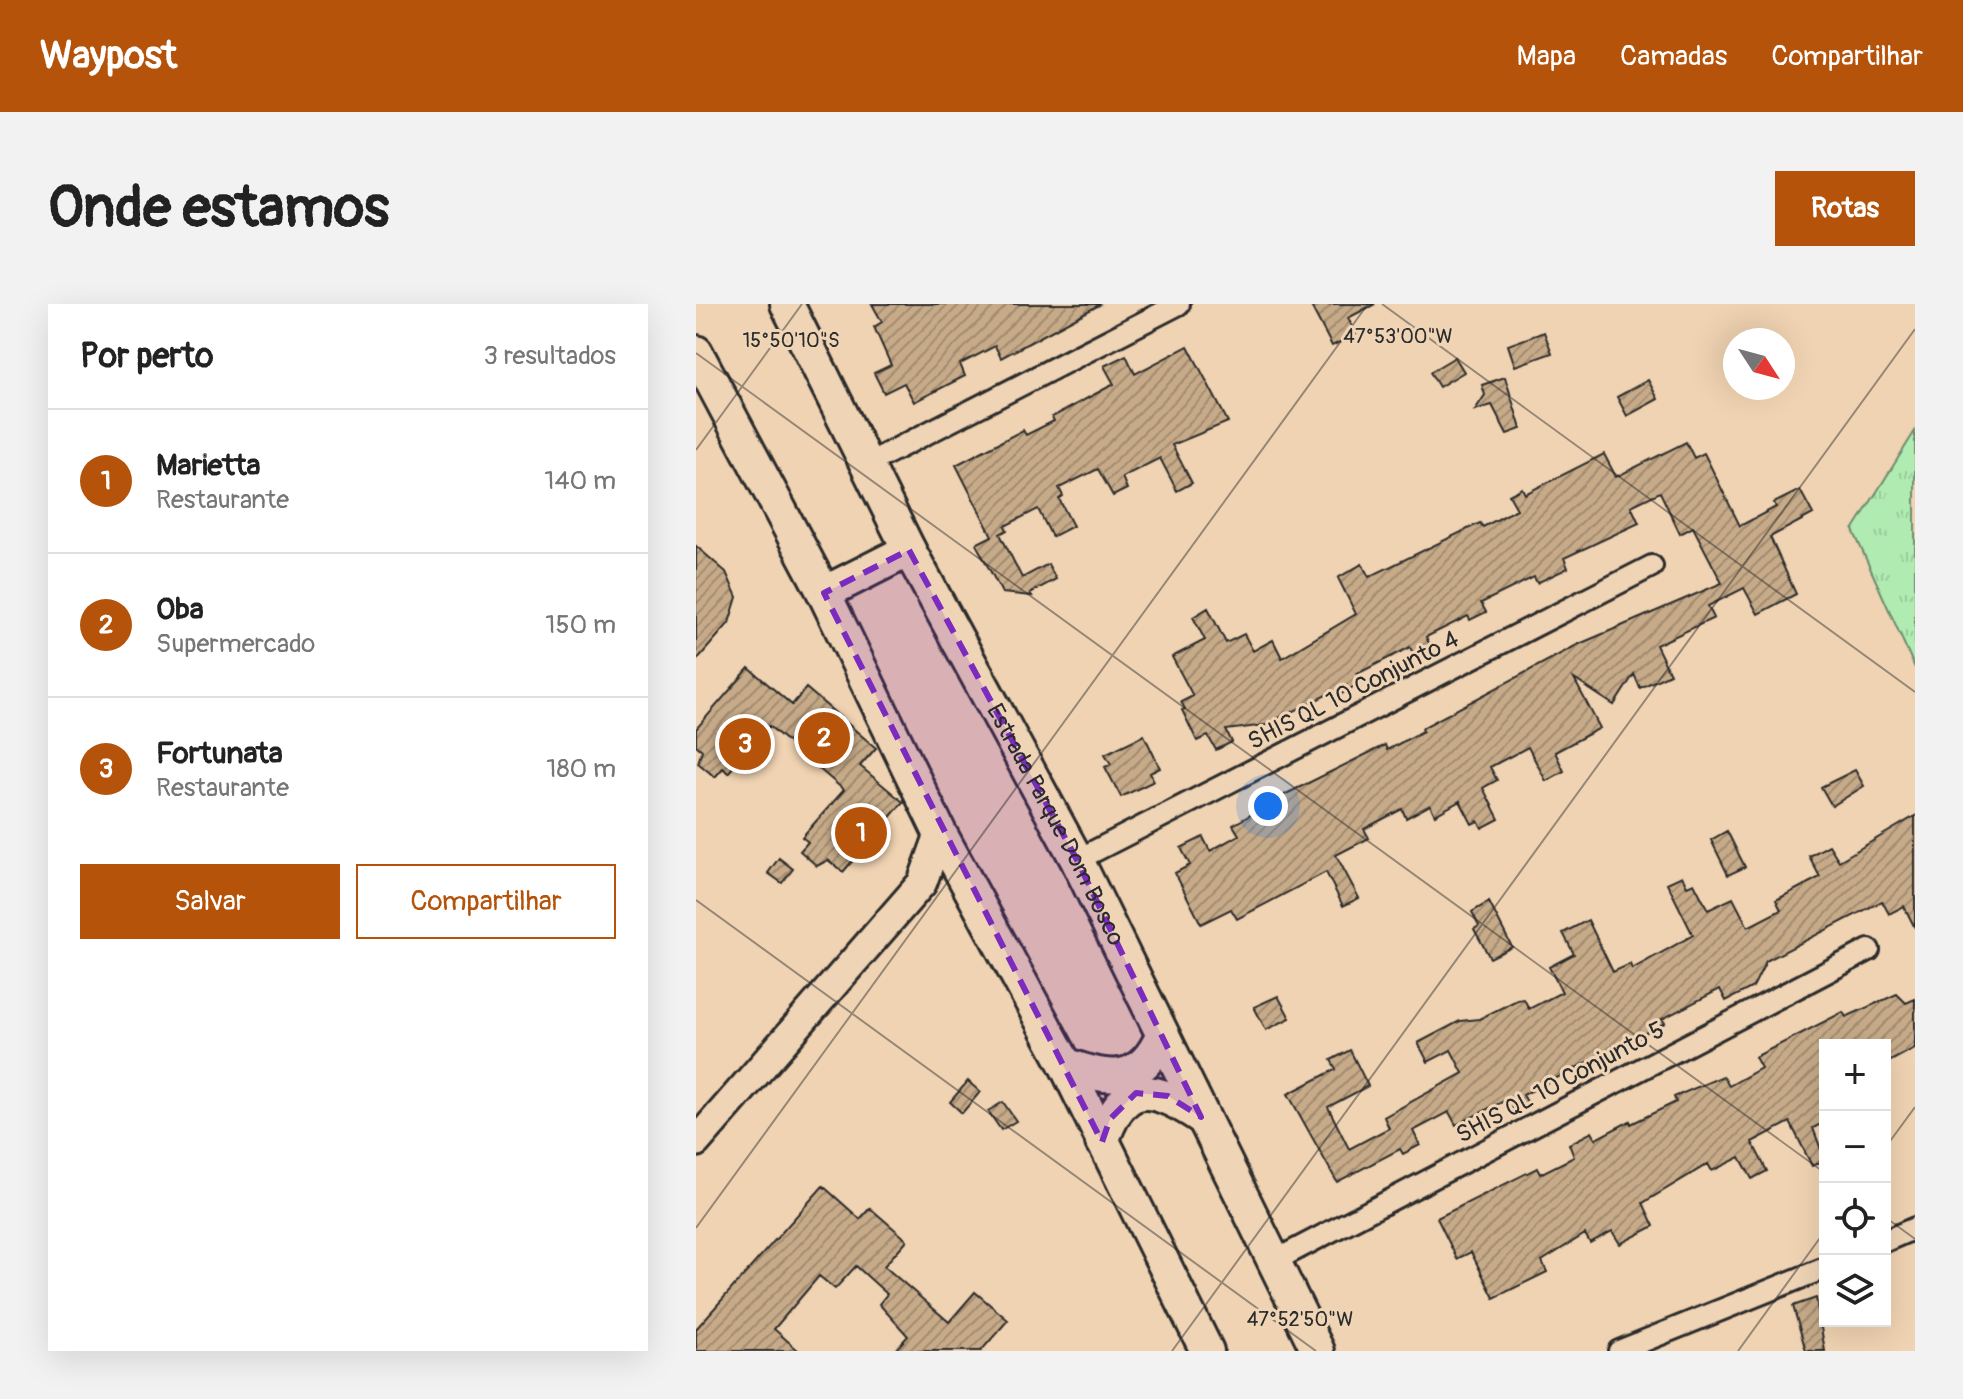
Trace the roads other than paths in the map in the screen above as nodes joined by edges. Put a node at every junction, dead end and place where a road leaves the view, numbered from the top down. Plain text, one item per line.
1 (787, 304) edge
2 (1179, 304) edge
3 (696, 352) edge
4 (869, 463) junction
5 (909, 550) junction
6 (1652, 566) dead end
7 (824, 593) junction
8 (940, 833) junction
9 (1077, 860) junction
10 (922, 883) junction
11 (968, 884) junction
12 (1869, 950) dead end
13 (1162, 1036) junction
14 (1065, 1064) junction
15 (1201, 1117) junction
16 (696, 1142) edge
17 (1102, 1142) junction
18 (1915, 1228) edge
19 (1891, 1238) edge
20 (1274, 1261) junction
21 (1819, 1270) edge
22 (1207, 1351) edge
23 (1318, 1351) edge
24 (1619, 1351) edge

1 - 4 main road, Estrada Parque Dom Bosco
2 - 4 street
3 - 7 main road
4 - 5 main road, Estrada Parque Dom Bosco
5 - 7 main road
5 - 9 main road, Estrada Parque Dom Bosco
6 - 9 street, SHIS QL 10 Conjunto 4
7 - 8 main road
8 - 10 street
8 - 11 main road
9 - 13 main road, Estrada Parque Dom Bosco
10 - 11 street
10 - 16 street
11 - 14 main road
12 - 20 street, SHIS QL 10 Conjunto 5
13 - 14 main road
13 - 15 main road, Estrada Parque Dom Bosco
14 - 17 main road
15 - 17 main road
15 - 20 main road, Estrada Parque Dom Bosco
17 - 22 main road
18 - 19 street
20 - 23 main road, Estrada Parque Dom Bosco
21 - 24 street

